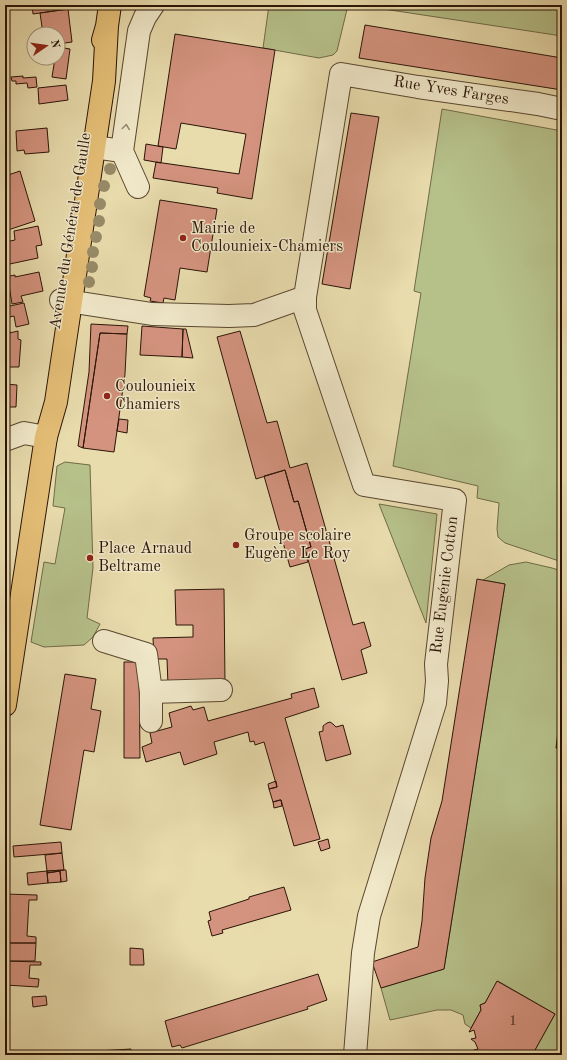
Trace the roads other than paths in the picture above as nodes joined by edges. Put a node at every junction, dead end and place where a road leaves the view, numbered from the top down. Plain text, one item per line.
1 (110, 5) edge
2 (153, 5) edge
3 (107, 26) junction
4 (341, 74) joint
5 (562, 109) edge
6 (94, 147) junction
7 (122, 151) junction
8 (138, 187) dead end
9 (306, 297) junction
10 (66, 301) junction
11 (46, 436) junction
12 (5, 440) edge
13 (104, 641) dead end
14 (221, 690) dead end
15 (151, 692) junction
16 (5, 705) edge
17 (151, 721) dead end
18 (355, 1055) edge

1 - 3 main road, Avenue du Général de Gaulle
7 -> 2 street
3 - 6 main road, Avenue du Général de Gaulle
3 - 10 main road, Avenue du Général de Gaulle
4 - 5 street, Rue Yves Farges
4 - 9 street, Rue Eugénie Cotton
6 - 7 street
6 - 10 main road, Avenue du Général de Gaulle
7 - 8 street
9 - 10 street
9 - 18 street, Rue Eugénie Cotton
10 - 11 main road, Avenue du Général de Gaulle
11 - 12 street
11 - 16 main road, Avenue du Général de Gaulle
13 - 15 street
14 - 15 street
15 - 17 street

